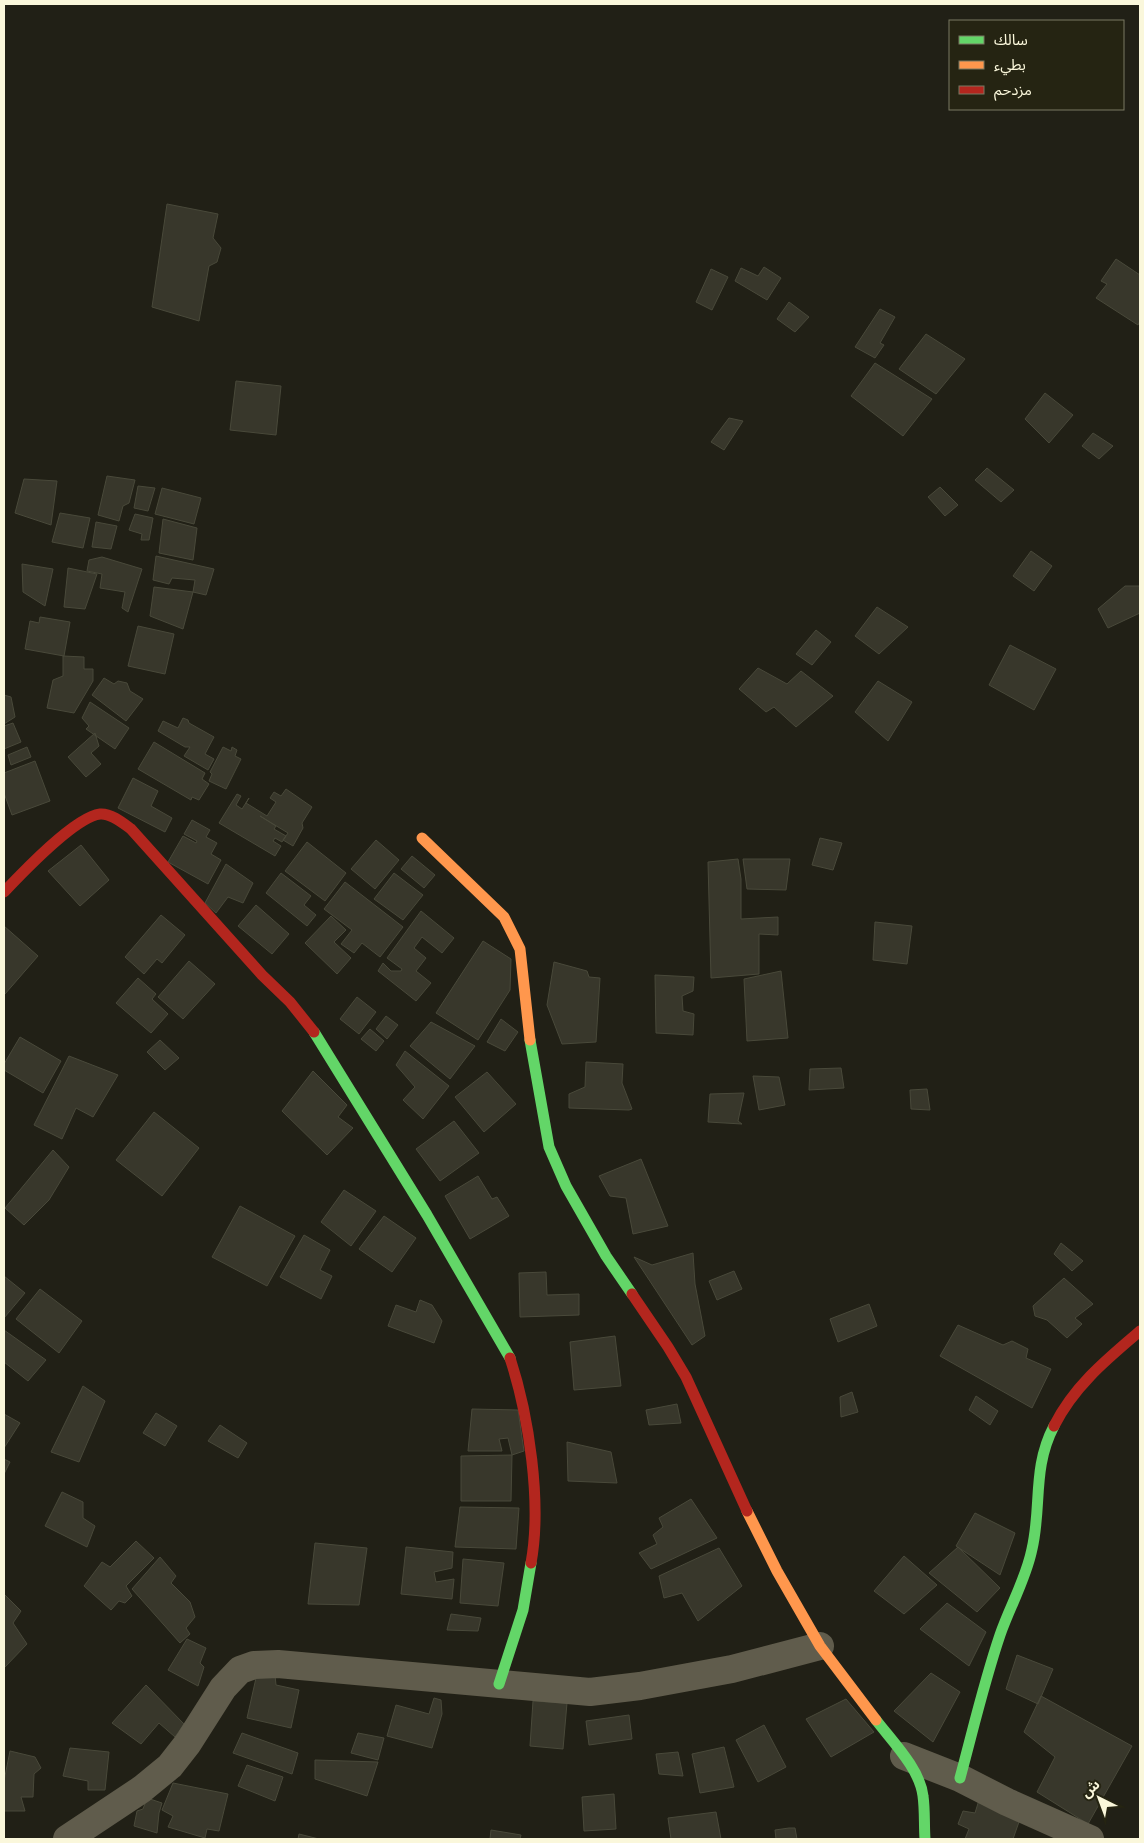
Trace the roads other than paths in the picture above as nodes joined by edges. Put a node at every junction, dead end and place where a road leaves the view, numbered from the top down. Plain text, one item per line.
1 (422, 838) dead end
2 (4, 892) edge
3 (1140, 1331) edge
4 (820, 1646) junction
5 (499, 1684) junction
6 (904, 1756) junction
7 (960, 1778) junction
8 (67, 1839) edge
9 (925, 1839) edge
10 (1090, 1839) edge

1 - 4 street
2 - 5 street
3 - 7 street
4 - 5 street
4 - 6 street
5 - 8 street
6 - 7 street
6 - 9 street
7 - 10 street

